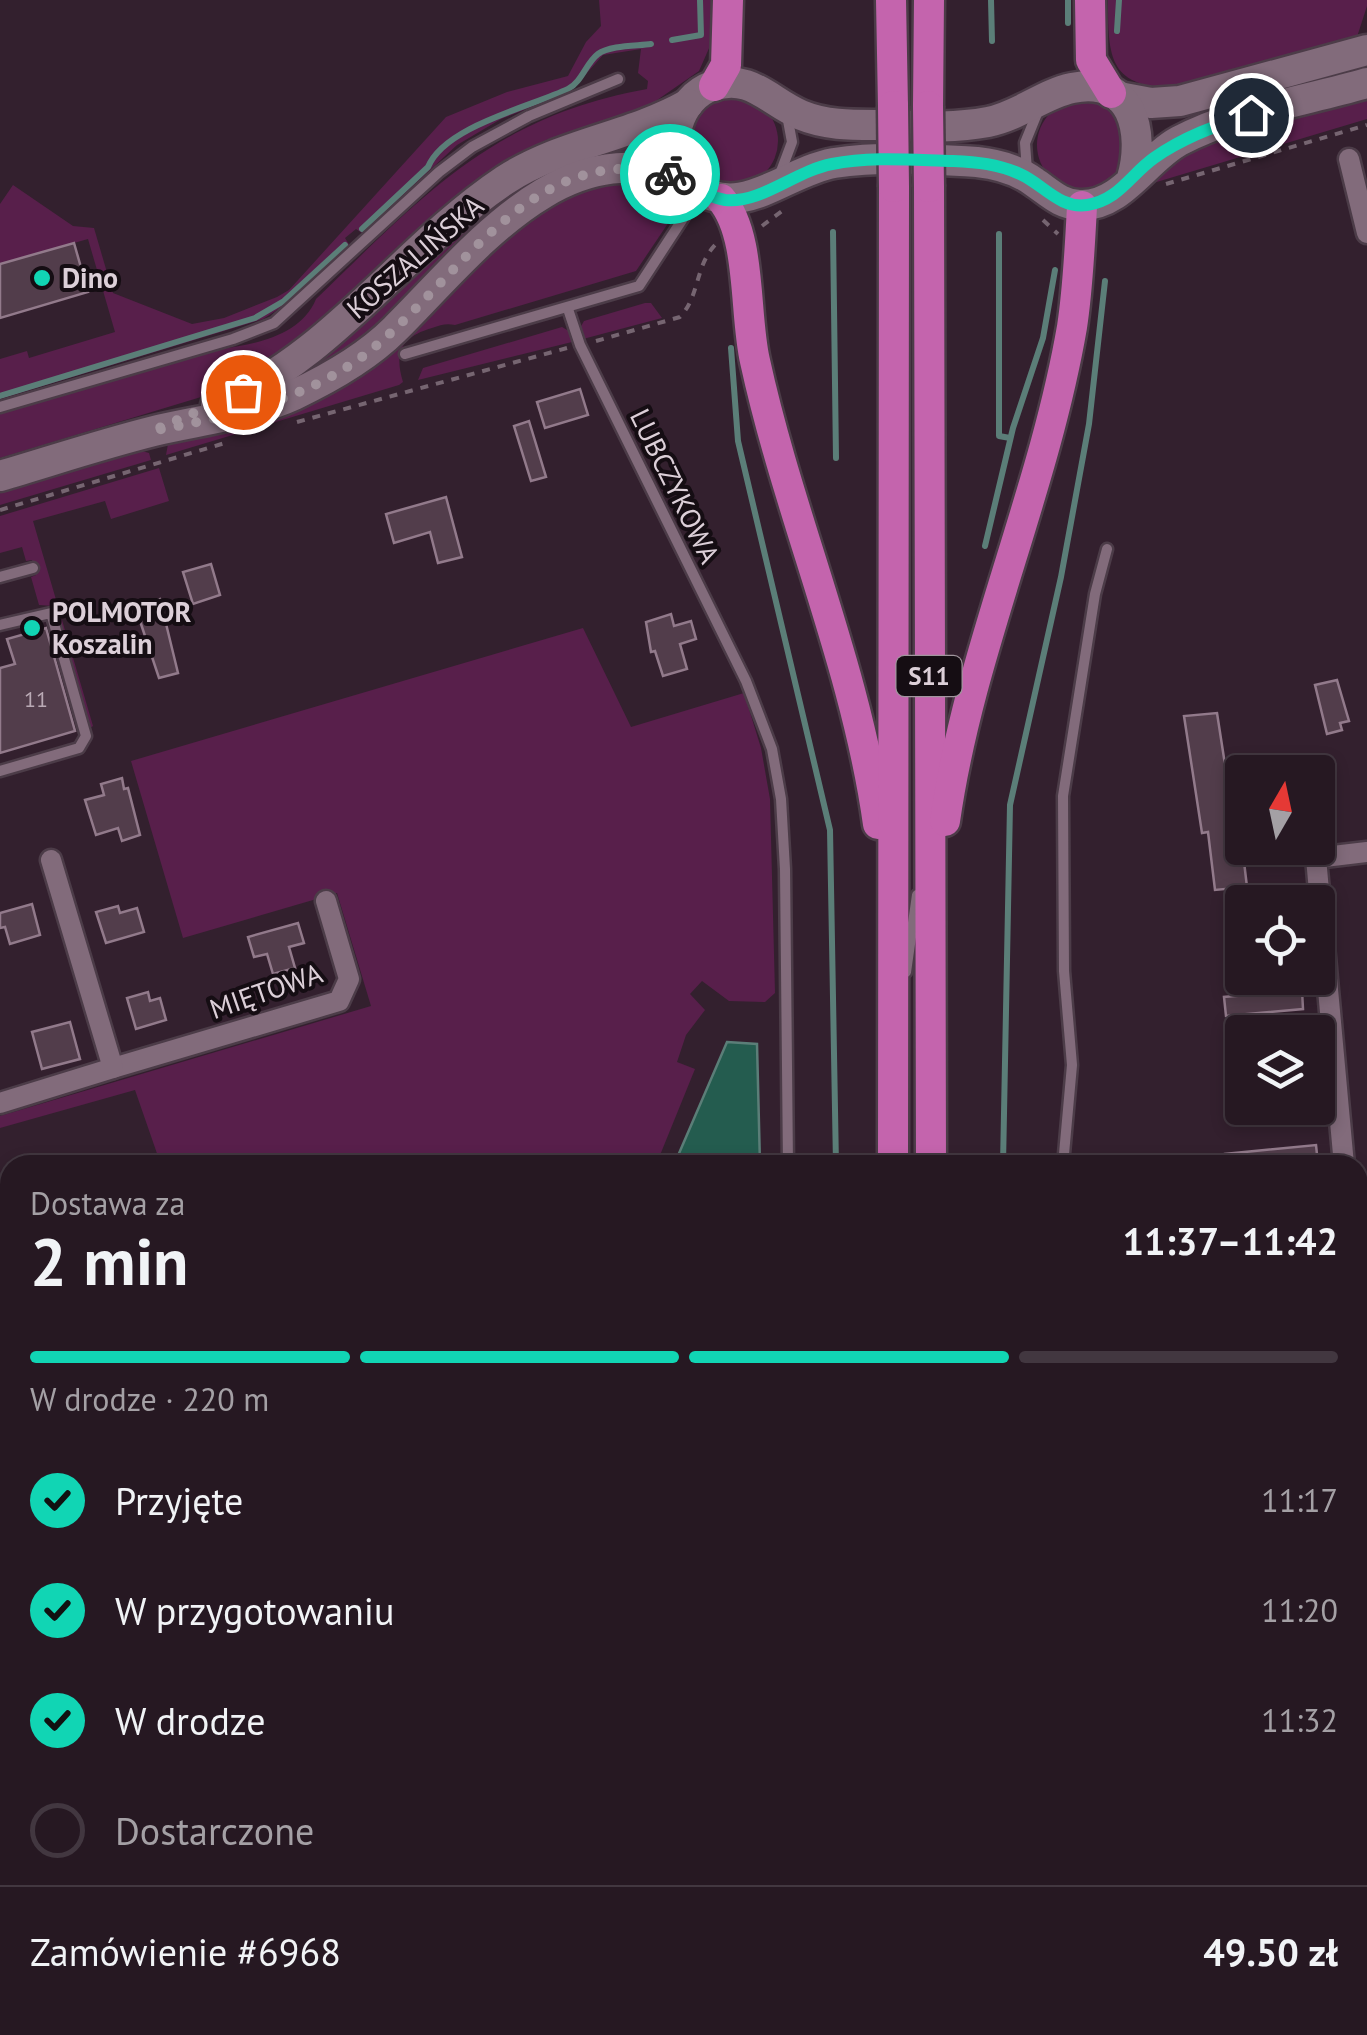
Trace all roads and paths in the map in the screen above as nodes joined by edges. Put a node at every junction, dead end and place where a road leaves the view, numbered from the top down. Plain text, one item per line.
1 (728, 0) edge
2 (891, 0) edge
3 (929, 0) edge
4 (1090, 0) edge
5 (1367, 50) edge
6 (618, 79) dead end
7 (1367, 83) edge
8 (714, 86) junction
9 (1115, 95) junction
10 (1047, 98) junction
11 (688, 104) junction
12 (779, 104) junction
13 (1367, 125) edge
14 (1349, 159) dead end
15 (1034, 182) junction
16 (1144, 183) junction
17 (703, 190) junction
18 (782, 195) junction
19 (1082, 206) junction
20 (1036, 214) dead end
21 (1367, 233) edge
22 (739, 234) junction
23 (1080, 238) junction
24 (568, 309) junction
25 (580, 346) junction
26 (406, 354) dead end
27 (0, 407) edge
28 (286, 426) dead end
29 (152, 431) junction
30 (235, 440) dead end
31 (0, 476) edge
32 (0, 510) edge
33 (1107, 549) dead end
34 (33, 568) dead end
35 (0, 577) edge
36 (0, 625) edge
37 (0, 771) edge
38 (1367, 852) edge
39 (51, 860) dead end
40 (326, 901) dead end
41 (911, 940) junction
42 (114, 1068) junction
43 (0, 1103) edge
44 (788, 1155) edge
45 (893, 1155) edge
46 (931, 1155) edge
47 (1063, 1155) edge
48 (1343, 1155) edge

1 - 8 highway
2 - 41 highway, S11, bridge
3 - 41 highway, S11, bridge
4 - 9 highway
5 - 9 main road
6 - 27 lane
7 - 16 main road
8 - 11 main road
8 - 12 main road
9 - 10 main road
9 - 16 main road
10 - 12 main road
10 - 15 lane
11 - 17 main road
11 - 29 main road, KOSZALIŃSKA
12 - 18 lane
13 - 16 path
14 - 21 street
15 - 18 main road
15 - 19 main road
16 - 19 main road
17 - 18 main road
17 - 22 highway
17 - 24 lane
17 - 29 main road, KOSZALIŃSKA
18 - 22 path
19 - 23 highway
20 - 23 path
22 - 25 path
22 - 41 highway
23 - 41 highway
24 - 25 lane, LUBCZYKOWA
24 - 26 lane
25 - 28 path
25 - 44 lane, LUBCZYKOWA
29 - 31 main road, KOSZALIŃSKA
30 - 32 path
33 - 47 lane
34 - 35 lane
36 - 37 lane
38 - 48 street
39 - 42 street
40 - 42 street, MIĘTOWA
41 - 45 highway, S11
41 - 46 highway, S11
42 - 43 street, MIĘTOWA

